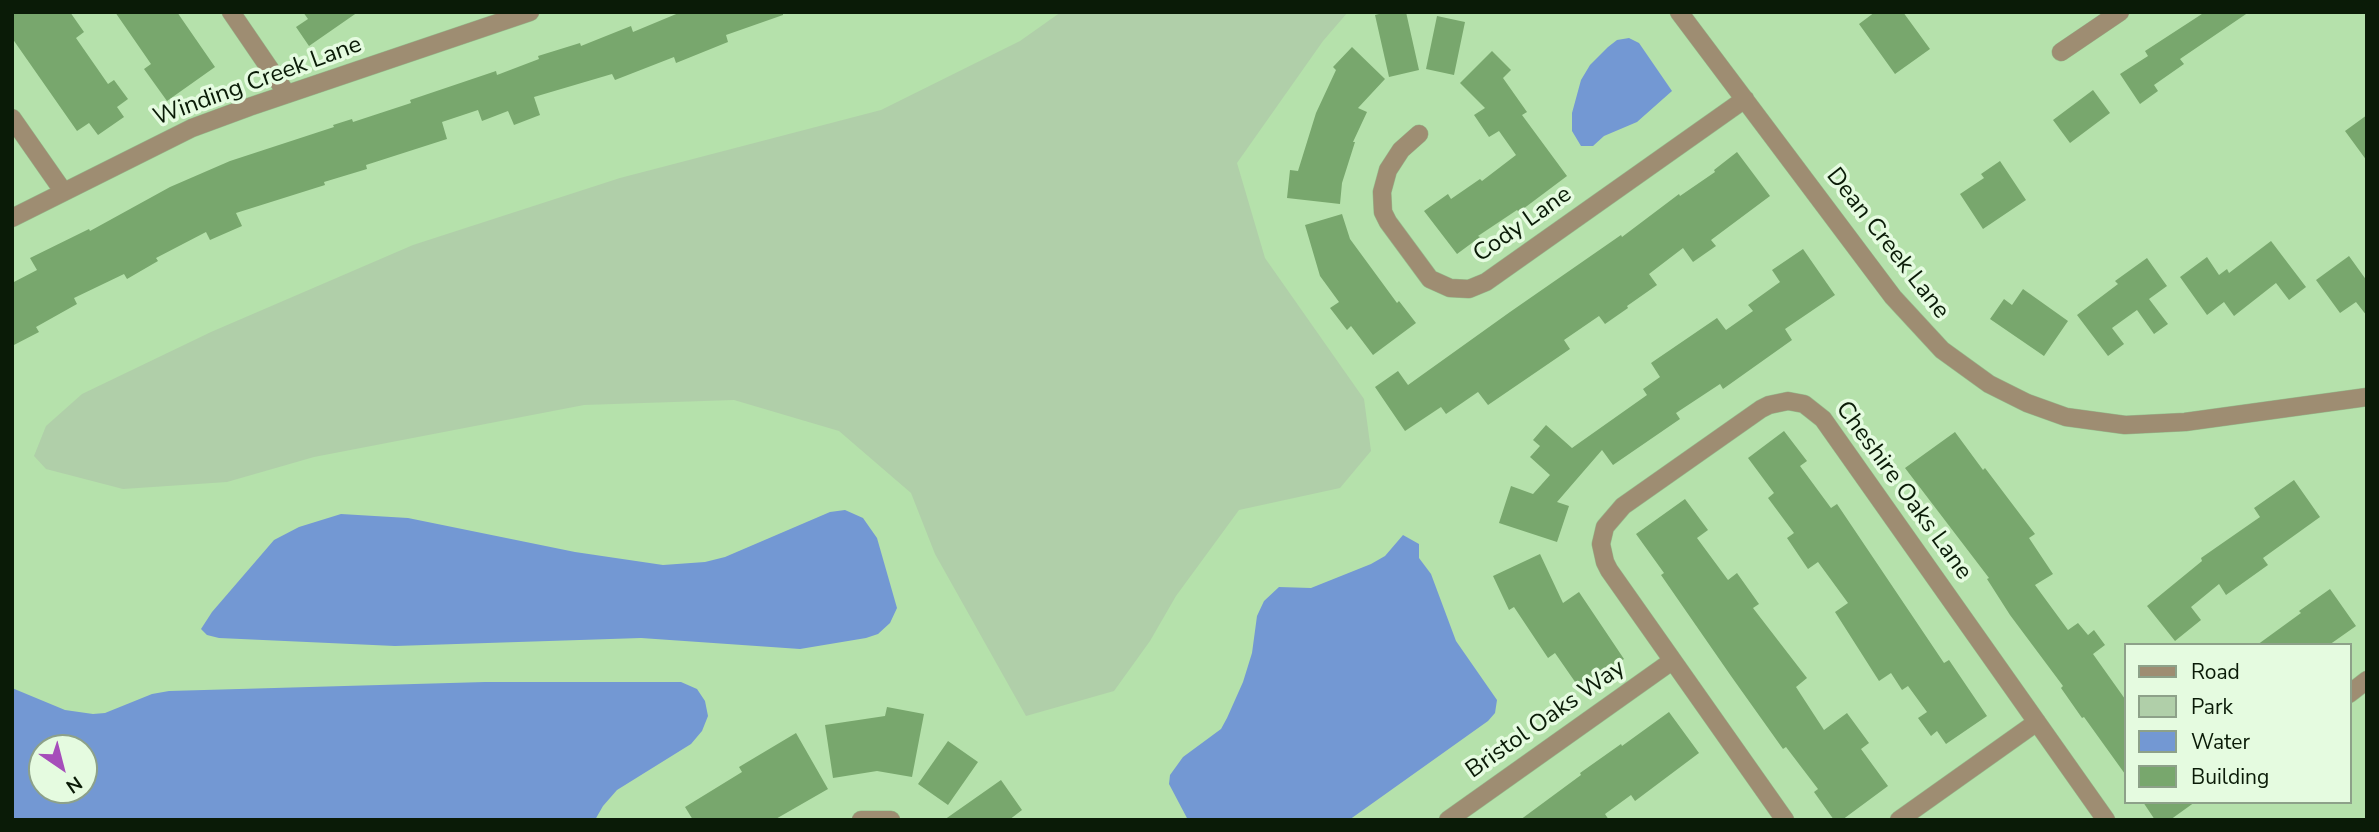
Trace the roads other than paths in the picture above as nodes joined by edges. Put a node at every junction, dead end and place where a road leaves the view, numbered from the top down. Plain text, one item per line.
1 (231, 12) edge
2 (1679, 12) edge
3 (2119, 12) edge
4 (526, 13) edge
5 (2062, 52) dead end
6 (287, 94) junction
7 (1745, 99) junction
8 (12, 118) edge
9 (1419, 134) dead end
10 (63, 191) junction
11 (12, 218) edge
12 (2367, 397) edge
13 (1672, 661) junction
14 (2367, 680) edge
15 (2351, 692) edge
16 (2038, 722) junction
17 (861, 820) edge
18 (891, 820) edge
19 (1448, 820) edge
20 (1785, 820) edge
21 (1899, 820) edge
22 (2106, 820) edge

1 - 6 street
2 - 7 street, Dean Creek Lane
3 - 5 street
4 - 6 street, Winding Creek Lane
6 - 10 street, Winding Creek Lane
7 - 9 street, Cody Lane
7 - 12 street, Dean Creek Lane
8 - 10 street
10 - 11 street, Winding Creek Lane
13 - 16 street, Cheshire Oaks Lane
13 - 19 street, Bristol Oaks Way
13 - 20 street, Cheshire Oaks Lane
14 - 15 street
16 - 21 street
16 - 22 street, Cheshire Oaks Lane
17 - 18 street

